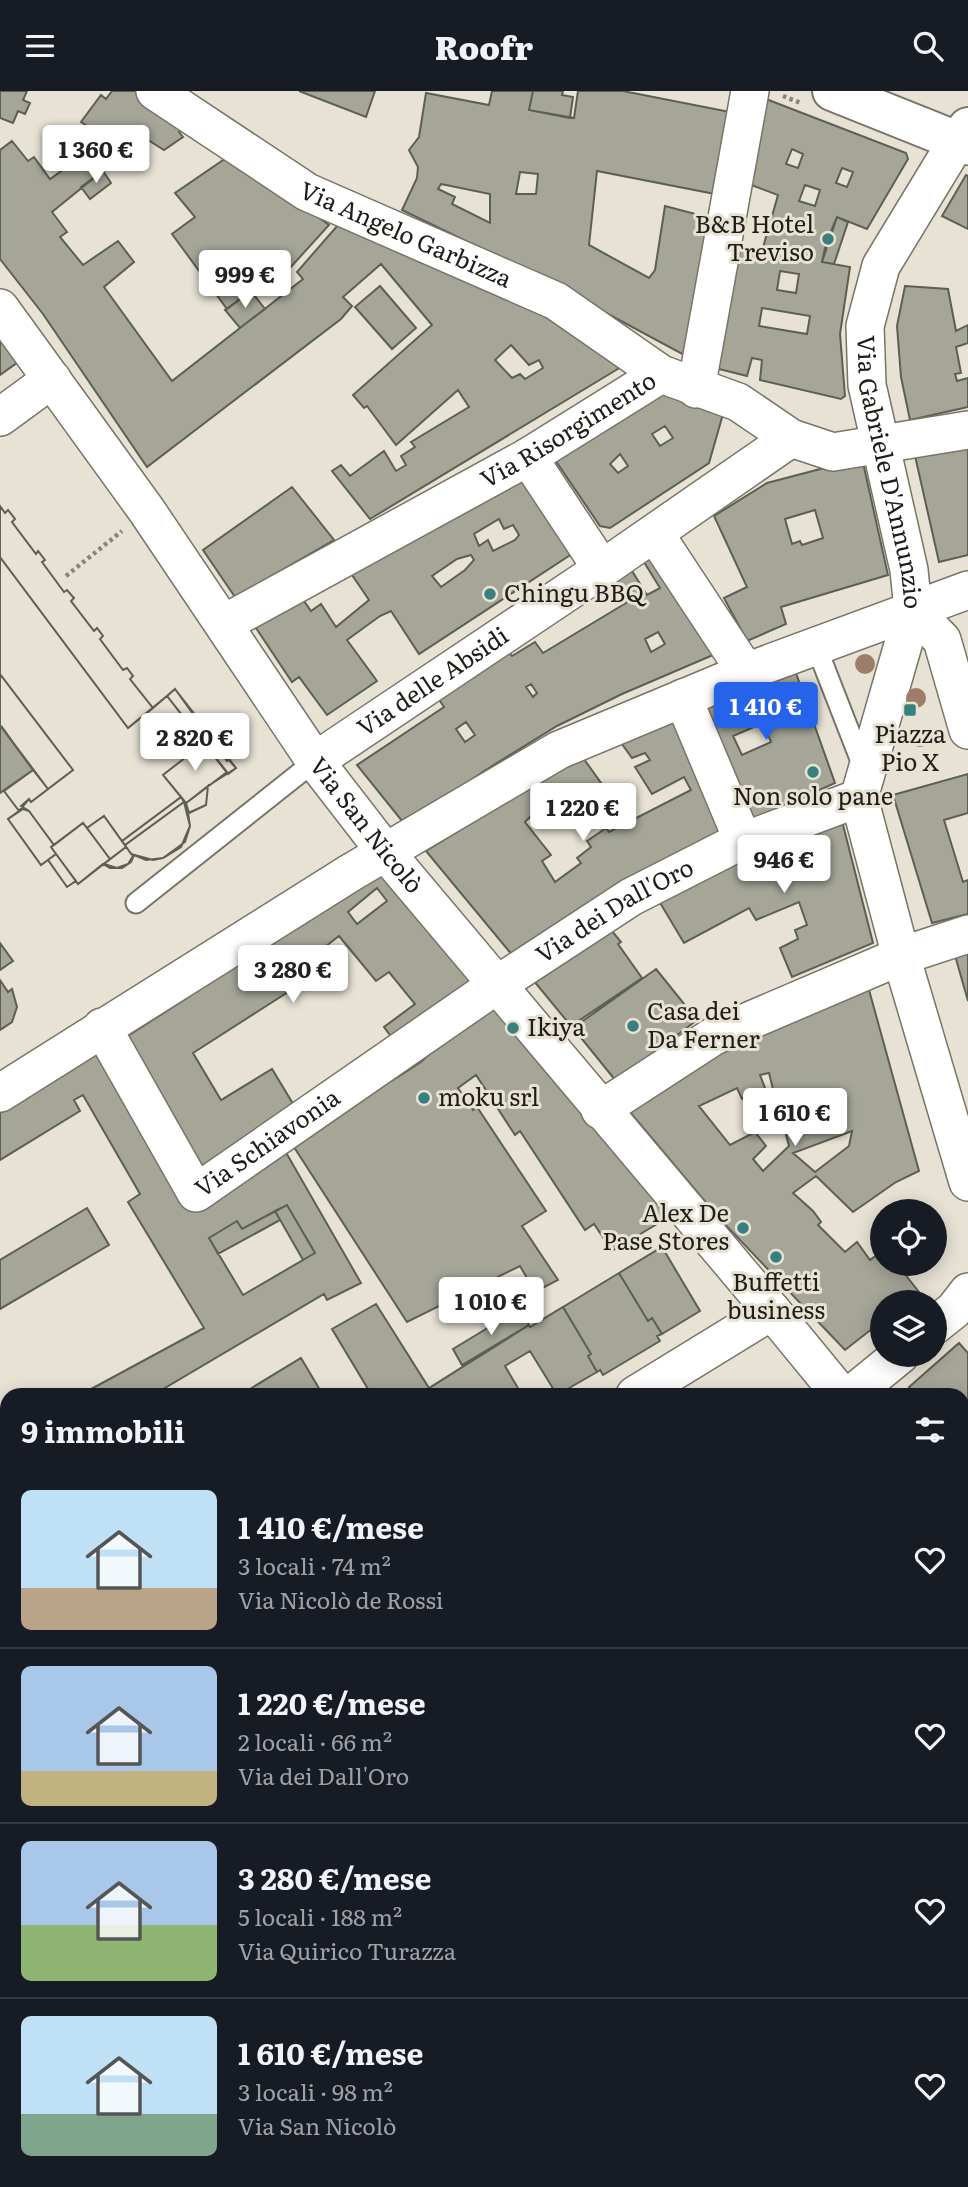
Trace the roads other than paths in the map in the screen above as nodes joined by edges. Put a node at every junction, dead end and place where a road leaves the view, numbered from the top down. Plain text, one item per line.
1 (155, 91) edge
2 (750, 91) edge
3 (832, 91) edge
4 (964, 138) edge
5 (0, 308) edge
6 (660, 374) junction
7 (52, 379) junction
8 (696, 389) junction
9 (0, 417) edge
10 (968, 430) edge
11 (791, 438) junction
12 (880, 445) junction
13 (528, 457) junction
14 (655, 534) junction
15 (603, 569) junction
16 (968, 590) edge
17 (913, 610) junction
18 (225, 623) junction
19 (816, 646) junction
20 (746, 672) junction
21 (682, 698) junction
22 (968, 730) edge
23 (315, 761) junction
24 (861, 785) junction
25 (743, 841) junction
26 (387, 854) junction
27 (136, 904) dead end
28 (968, 934) edge
29 (901, 956) junction
30 (495, 986) junction
31 (102, 1027) junction
32 (0, 1093) edge
33 (600, 1110) junction
34 (968, 1182) edge
35 (968, 1292) edge
36 (772, 1311) junction
37 (947, 1316) edge
38 (885, 1367) edge
39 (646, 1388) edge
40 (836, 1388) edge
41 (860, 1388) edge

1 - 6 street, Via Angelo Garbizza
2 - 8 street
3 - 4 street
4 - 12 street, Via Gabriele D'Annunzio
5 - 7 street, Via San Nicolò
6 - 8 street, Via Risorgimento
6 - 13 street, Via Risorgimento
7 - 9 street
7 - 18 street, Via San Nicolò
8 - 11 street, Via Risorgimento
10 - 12 street, Via Risorgimento
11 - 12 street, Via Risorgimento
11 - 14 street, Via delle Absidi
12 - 17 street, Via Gabriele D'Annunzio
13 - 15 street
13 - 18 street, Via Risorgimento
14 - 15 street, Via delle Absidi
14 - 20 street
15 - 23 street, Via delle Absidi
16 - 17 street
17 - 19 street
17 - 22 street
17 - 24 street, Via Gabriele D'Annunzio
18 - 23 street, Via San Nicolò
19 - 20 street
19 - 24 lane
20 - 21 street
21 - 25 street
21 - 26 street
23 - 26 street, Via San Nicolò
23 - 27 lane
24 - 25 street, Via dei Dall'Oro
24 - 29 street
25 - 30 street, Via dei Dall'Oro
26 - 30 street, Via San Nicolò
26 - 31 street
28 - 29 street
29 - 33 street
29 - 34 street
30 - 31 street, Via Schiavonia
30 - 33 street, Via San Nicolò
31 - 32 street
33 - 36 street, Via San Nicolò
35 - 37 street
36 - 39 street
36 - 40 street, Via San Nicolò
38 - 41 street

